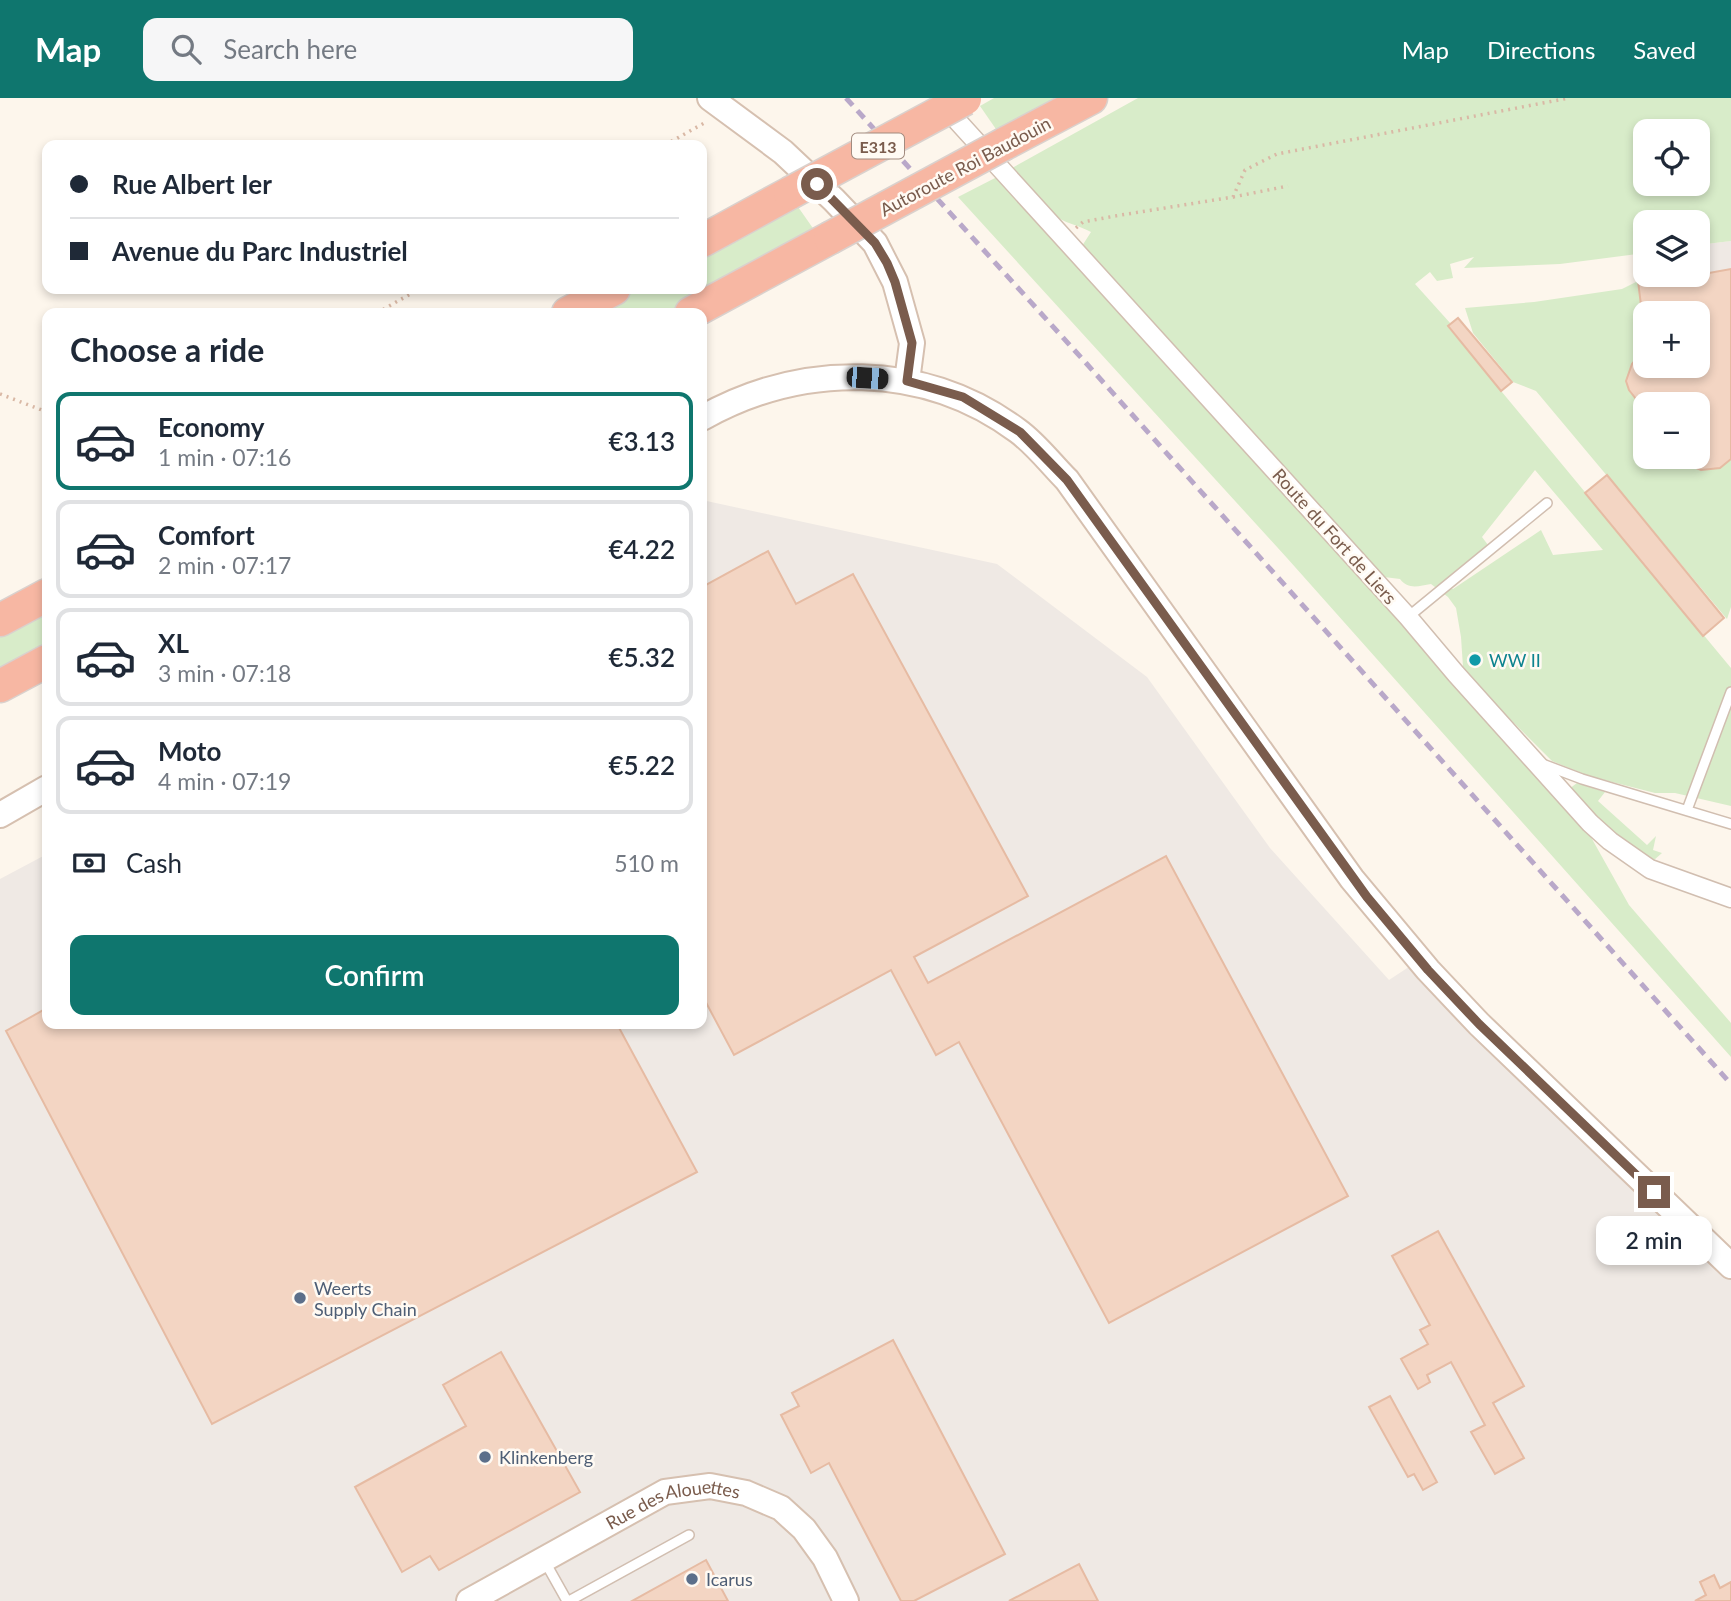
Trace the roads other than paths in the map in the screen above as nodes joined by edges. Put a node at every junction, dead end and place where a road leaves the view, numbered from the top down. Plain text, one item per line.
1 (956, 98) edge
2 (1091, 98) edge
3 (718, 104) edge
4 (707, 238) edge
5 (604, 294) edge
6 (578, 308) edge
7 (700, 308) edge
8 (907, 381) junction
9 (707, 415) edge
10 (1547, 503) dead end
11 (42, 598) edge
12 (1408, 617) junction
13 (0, 620) edge
14 (42, 664) edge
15 (0, 686) edge
16 (1731, 692) edge
17 (1540, 767) junction
18 (42, 791) edge
19 (1687, 810) junction
20 (0, 815) edge
21 (1731, 824) edge
22 (1731, 898) edge
23 (1731, 1266) edge
24 (689, 1535) dead end
25 (544, 1559) junction
26 (469, 1601) edge
27 (568, 1601) edge
28 (846, 1601) edge

1 - 4 highway, E313, bridge
1 - 12 street, Route du Fort de Liers
2 - 7 highway, Autoroute Roi Baudouin, bridge
3 - 8 street
5 - 6 highway
8 - 9 street
8 - 23 street
10 - 12 lane
11 - 13 highway
12 - 17 street, Route du Fort de Liers
14 - 15 highway
16 - 19 lane
17 - 19 lane
17 - 22 street, Route du Fort de Liers
18 - 20 street
19 - 21 lane
24 - 27 lane
25 - 26 street, Rue des Alouettes
25 - 27 lane
25 - 28 street, Rue des Alouettes

